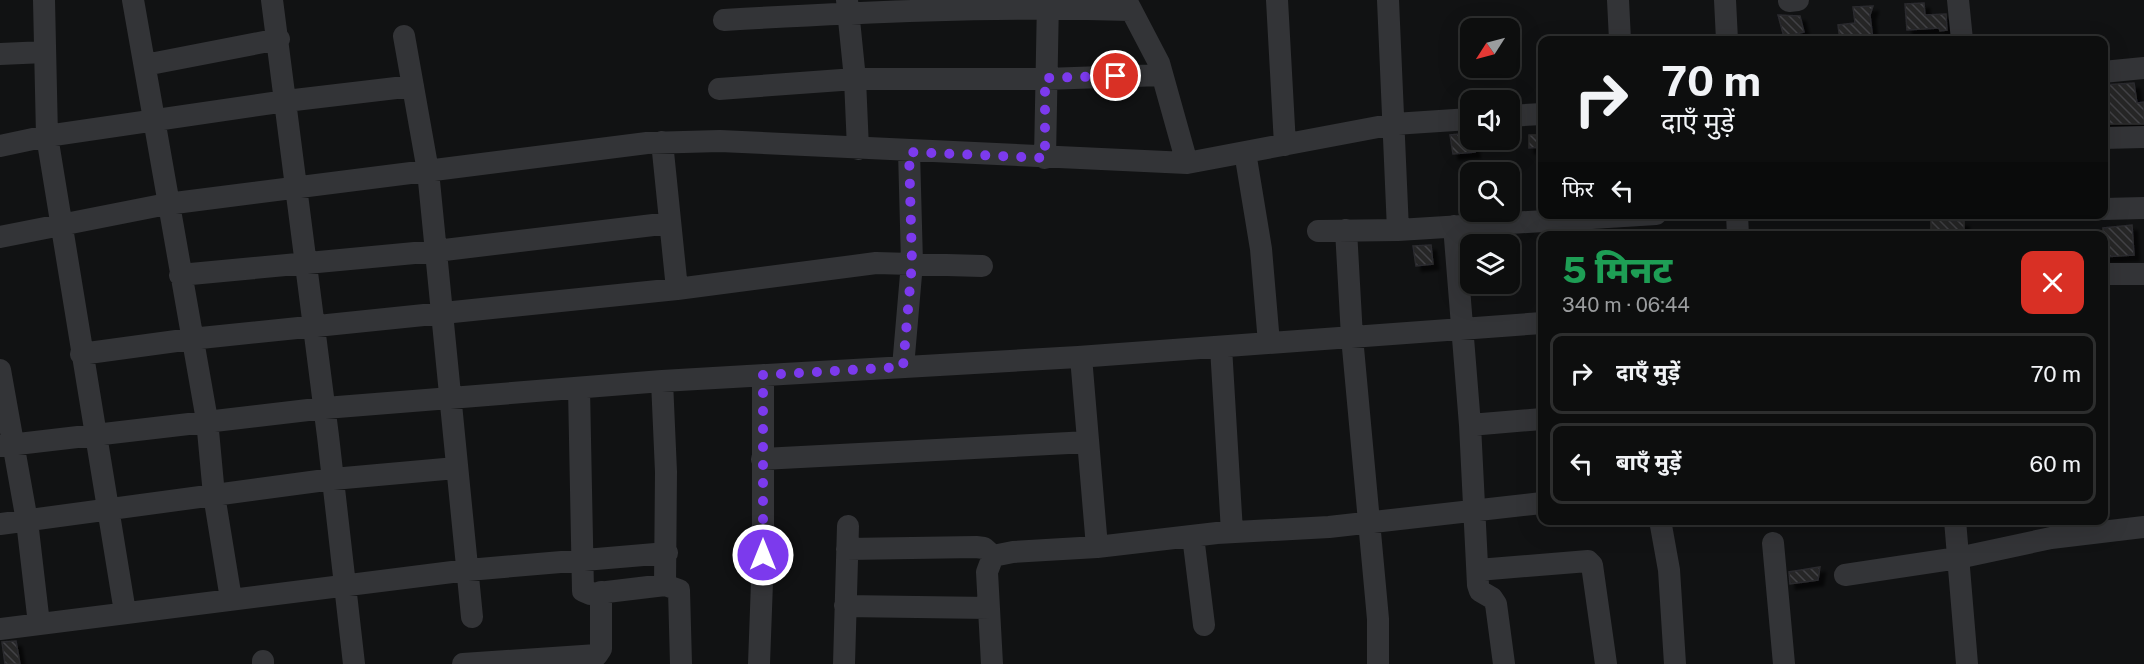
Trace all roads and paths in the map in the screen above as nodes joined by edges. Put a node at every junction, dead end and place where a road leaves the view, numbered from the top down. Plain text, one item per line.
1 (44, 0) edge
2 (133, 0) edge
3 (272, 0) edge
4 (1277, 0) edge
5 (1388, 0) edge
6 (1617, 0) edge
7 (1725, 0) edge
8 (1958, 0) edge
9 (1048, 4) edge
10 (1128, 5) edge
11 (848, 6) edge
12 (724, 20) dead end
13 (404, 36) dead end
14 (1620, 36) edge
15 (1727, 36) edge
16 (1962, 36) edge
17 (279, 39) junction
18 (45, 52) junction
19 (0, 54) edge
20 (145, 66) junction
21 (2144, 68) edge
22 (2108, 72) edge
23 (1162, 75) junction
24 (1045, 78) junction
25 (855, 79) junction
26 (413, 86) junction
27 (719, 89) dead end
28 (286, 100) junction
29 (1538, 114) edge
30 (1520, 115) edge
31 (1460, 119) edge
32 (154, 122) junction
33 (1394, 124) junction
34 (47, 136) junction
35 (2144, 137) edge
36 (2108, 138) edge
37 (662, 142) junction
38 (1285, 145) junction
39 (0, 146) edge
40 (858, 149) junction
41 (909, 152) junction
42 (1245, 152) junction
43 (1045, 158) junction
44 (1187, 163) junction
45 (428, 171) junction
46 (297, 187) junction
47 (167, 204) junction
48 (2108, 208) edge
49 (2144, 208) edge
50 (1572, 219) edge
51 (670, 223) junction
52 (62, 225) junction
53 (1454, 226) junction
54 (1346, 230) junction
55 (1398, 230) junction
56 (1318, 231) dead end
57 (0, 237) edge
58 (436, 251) junction
59 (307, 263) junction
60 (912, 263) junction
61 (981, 266) dead end
62 (180, 274) junction
63 (2108, 274) edge
64 (2144, 274) edge
65 (676, 289) junction
66 (441, 313) junction
67 (1538, 323) edge
68 (314, 326) junction
69 (1462, 328) junction
70 (1352, 338) junction
71 (191, 339) junction
72 (1269, 343) junction
73 (1221, 347) junction
74 (81, 354) junction
75 (1081, 357) junction
76 (903, 367) junction
77 (0, 370) edge
78 (763, 375) junction
79 (662, 381) junction
80 (579, 388) junction
81 (452, 398) junction
82 (325, 408) junction
83 (1538, 419) edge
84 (207, 420) junction
85 (1470, 425) junction
86 (95, 434) junction
87 (1088, 442) junction
88 (7, 446) edge
89 (762, 459) junction
90 (456, 468) junction
91 (333, 479) junction
92 (214, 495) junction
93 (1538, 503) edge
94 (1476, 509) junction
95 (108, 511) junction
96 (27, 521) junction
97 (1367, 522) junction
98 (0, 524) edge
99 (1661, 525) edge
100 (1955, 525) edge
101 (848, 526) dead end
102 (2144, 527) edge
103 (1232, 532) junction
104 (1193, 536) junction
105 (1773, 543) dead end
106 (1096, 546) junction
107 (847, 549) junction
108 (667, 553) junction
109 (993, 556) junction
110 (1958, 558) junction
111 (582, 560) junction
112 (468, 570) junction
113 (1478, 570) junction
114 (1845, 574) dead end
115 (665, 585) junction
116 (343, 586) junction
117 (601, 592) junction
118 (231, 599) junction
119 (845, 606) junction
120 (989, 608) junction
121 (125, 612) junction
122 (472, 617) dead end
123 (39, 624) junction
124 (1204, 625) dead end
125 (0, 629) edge
126 (354, 664) edge
127 (463, 664) edge
128 (681, 664) edge
129 (759, 664) edge
130 (844, 664) edge
131 (992, 664) edge
132 (1378, 664) edge
133 (1504, 664) edge
134 (1606, 664) edge
135 (1675, 664) edge
136 (1784, 664) edge
137 (1967, 664) edge

1 - 18 street
2 - 20 street
3 - 17 street
4 - 38 street
5 - 33 street
6 - 14 street
7 - 15 street
8 - 16 street
9 - 10 street
9 - 11 street
9 - 24 street
10 - 23 street
11 - 12 street
11 - 25 street
13 - 26 street
17 - 20 street
17 - 28 street
18 - 19 street
18 - 34 street
20 - 32 street
21 - 22 street
23 - 24 street
23 - 44 street
24 - 25 street
24 - 43 street
25 - 27 street
25 - 40 street
26 - 28 street
26 - 45 street
28 - 32 street
28 - 46 street
29 - 30 street
31 - 33 street
32 - 34 street
32 - 47 street
33 - 38 street
33 - 55 street
34 - 39 street
34 - 52 street
35 - 36 street
37 - 40 street
37 - 45 street
37 - 51 street
38 - 42 street
40 - 41 street
41 - 43 street
41 - 60 street
42 - 44 street
42 - 72 street
43 - 44 street
45 - 46 street
45 - 58 street
46 - 47 street
46 - 59 street
47 - 52 street
47 - 62 street
48 - 49 street
50 - 53 street
51 - 58 street
51 - 65 street
52 - 57 street
52 - 74 street
53 - 55 street
53 - 69 street
54 - 55 street
54 - 56 street
54 - 70 street
58 - 59 street
58 - 66 street
59 - 62 street
59 - 68 street
60 - 61 street
60 - 65 street
60 - 76 street
62 - 71 street
63 - 64 street
65 - 66 street
66 - 68 street
66 - 81 street
67 - 69 street
68 - 71 street
68 - 82 street
69 - 70 street
69 - 85 street
70 - 72 street
70 - 97 street
71 - 74 street
71 - 84 street
72 - 73 street
73 - 75 street
73 - 103 street
74 - 86 street
75 - 76 street
75 - 87 street
76 - 78 street
77 - 88 street
78 - 79 street
78 - 89 street
79 - 80 street
79 - 108 street
80 - 81 street
80 - 111 street
81 - 82 street
81 - 90 street
82 - 84 street
82 - 91 street
83 - 85 street
84 - 86 street
84 - 92 street
85 - 94 street
86 - 88 street
86 - 95 street
87 - 89 street
87 - 106 street
88 - 96 street
89 - 129 street
90 - 91 street
90 - 112 street
91 - 92 street
91 - 116 street
92 - 95 street
92 - 118 street
93 - 94 street
94 - 97 street
94 - 113 street
95 - 96 street
95 - 121 street
96 - 98 street
96 - 123 street
97 - 103 street
97 - 132 street
99 - 135 street
100 - 110 street
101 - 107 street
102 - 110 street
103 - 104 street
104 - 106 street
104 - 124 street
105 - 136 street
106 - 109 street
107 - 109 street
107 - 119 street
108 - 111 street
108 - 115 street
109 - 120 street
110 - 114 street
110 - 137 street
111 - 112 street
111 - 117 street
112 - 116 street
112 - 122 street
113 - 133 street
113 - 134 street
115 - 117 street
115 - 128 street
116 - 118 street
116 - 126 street
117 - 127 street
118 - 121 street
119 - 120 street
119 - 130 street
120 - 131 street
121 - 123 street
123 - 125 street

